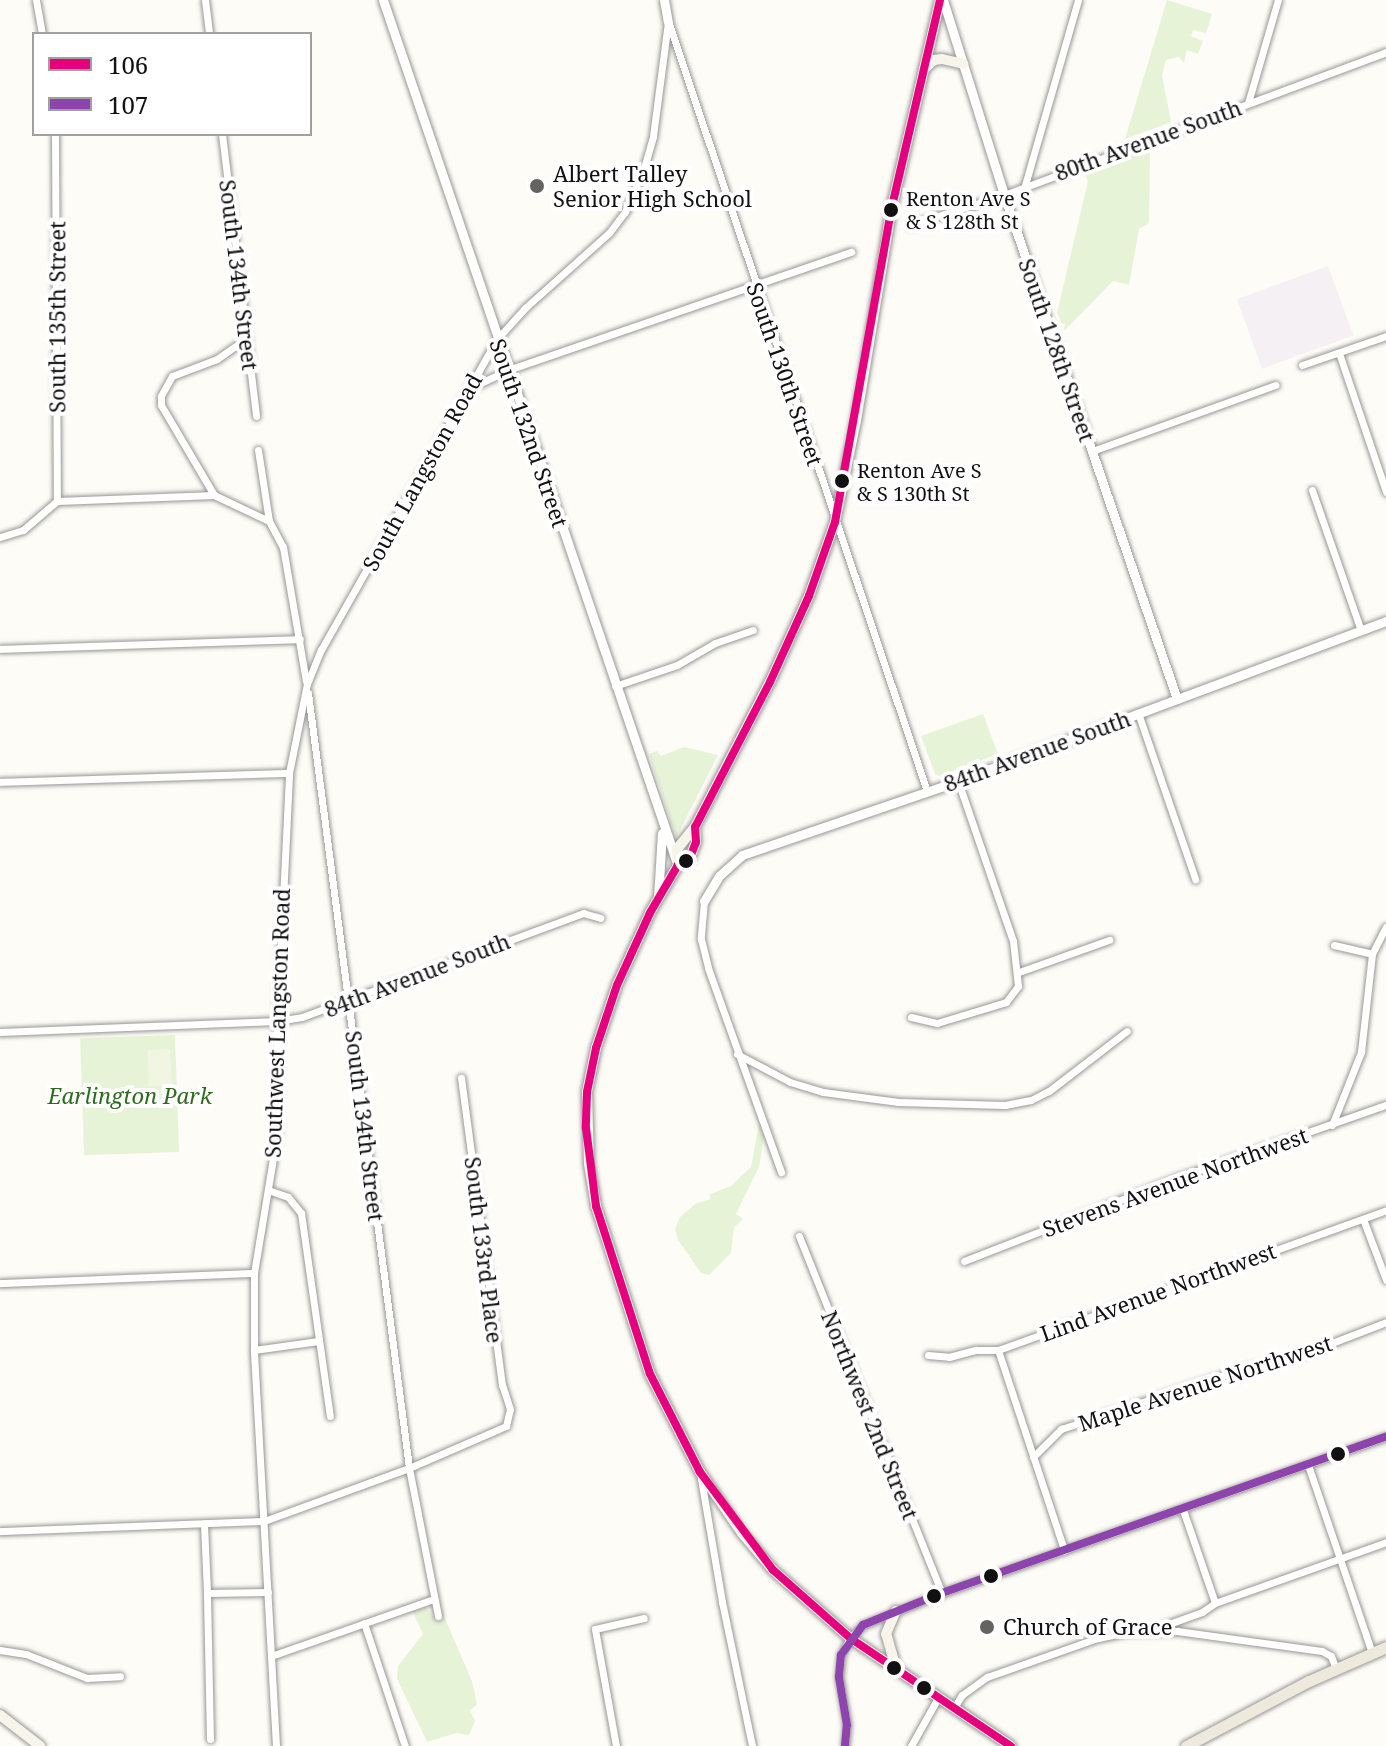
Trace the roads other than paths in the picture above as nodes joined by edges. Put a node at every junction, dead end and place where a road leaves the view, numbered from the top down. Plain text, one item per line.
1 (36, 0) edge
2 (205, 0) edge
3 (383, 0) edge
4 (664, 0) edge
5 (941, 0) edge
6 (1078, 0) edge
7 (1278, 0) edge
8 (668, 22) junction
9 (42, 32) edge
10 (209, 32) edge
11 (1386, 52) edge
12 (963, 64) junction
13 (924, 69) junction
14 (1248, 103) junction
15 (55, 136) edge
16 (222, 136) edge
17 (1025, 185) junction
18 (1004, 195) junction
19 (910, 225) dead end
20 (851, 252) dead end
21 (755, 286) junction
22 (1386, 336) edge
23 (247, 338) junction
24 (497, 339) junction
25 (1339, 353) junction
26 (1302, 365) dead end
27 (508, 370) junction
28 (1275, 385) dead end
29 (469, 389) junction
30 (256, 416) dead end
31 (258, 450) dead end
32 (1092, 451) junction
33 (1385, 486) edge
34 (1312, 490) dead end
35 (214, 495) junction
36 (57, 501) junction
37 (269, 521) junction
38 (835, 522) junction
39 (0, 537) edge
40 (1386, 621) edge
41 (753, 630) dead end
42 (1361, 631) junction
43 (300, 639) junction
44 (0, 649) edge
45 (307, 684) junction
46 (615, 686) junction
47 (1177, 699) junction
48 (1138, 713) junction
49 (289, 773) junction
50 (958, 781) junction
51 (0, 782) edge
52 (927, 791) junction
53 (662, 826) junction
54 (678, 865) junction
55 (1195, 879) dead end
56 (658, 901) junction
57 (704, 901) joint
58 (600, 918) dead end
59 (1386, 927) edge
60 (1109, 940) dead end
61 (1334, 945) dead end
62 (1372, 954) junction
63 (1019, 972) junction
64 (349, 997) junction
65 (911, 1017) dead end
66 (277, 1021) junction
67 (1127, 1031) dead end
68 (0, 1032) edge
69 (737, 1054) junction
70 (461, 1078) dead end
71 (1386, 1105) edge
72 (1332, 1125) junction
73 (781, 1172) dead end
74 (268, 1190) junction
75 (1386, 1210) edge
76 (1363, 1219) junction
77 (799, 1236) dead end
78 (964, 1261) dead end
79 (254, 1273) junction
80 (1386, 1280) edge
81 (0, 1283) edge
82 (1386, 1322) edge
83 (318, 1341) junction
84 (254, 1350) junction
85 (998, 1350) junction
86 (928, 1355) dead end
87 (330, 1416) dead end
88 (1386, 1437) edge
89 (1033, 1457) junction
90 (1308, 1465) junction
91 (409, 1468) junction
92 (700, 1472) junction
93 (1183, 1510) junction
94 (264, 1521) junction
95 (204, 1524) junction
96 (0, 1531) edge
97 (1386, 1542) edge
98 (1064, 1550) junction
99 (1340, 1559) junction
100 (268, 1592) junction
101 (207, 1593) junction
102 (942, 1593) junction
103 (434, 1599) junction
104 (1215, 1603) junction
105 (896, 1611) junction
106 (438, 1616) dead end
107 (644, 1618) dead end
108 (364, 1623) junction
109 (1153, 1631) junction
110 (850, 1638) junction
111 (1386, 1647) edge
112 (0, 1650) edge
113 (1372, 1653) junction
114 (271, 1656) junction
115 (896, 1668) junction
116 (1336, 1669) junction
117 (120, 1676) dead end
118 (939, 1696) junction
119 (955, 1706) junction
120 (0, 1715) edge
121 (210, 1739) dead end
122 (40, 1746) edge
123 (276, 1746) edge
124 (405, 1746) edge
125 (616, 1746) edge
126 (752, 1746) edge
127 (845, 1746) edge
128 (911, 1746) edge
129 (1011, 1746) edge
130 (1186, 1746) edge

1 - 9 street
2 - 10 street
3 - 24 street, South 132nd Street
4 - 8 street, South 130th Street
5 - 12 street, South 128th Street
5 - 13 main road
6 - 17 street
7 - 14 street
8 - 21 street, South 130th Street
8 - 24 street, South Langston Road
11 - 14 street, 80th Avenue South
12 - 13 main road
12 - 18 street, South 128th Street
13 - 38 main road
14 - 17 street, 80th Avenue South
15 - 36 street, South 135th Street
16 - 23 street, South 134th Street
17 - 18 street, 80th Avenue South
18 - 19 street, 80th Avenue South
18 - 32 street, South 128th Street
20 - 21 street
21 - 27 street
21 - 38 street, South 130th Street
22 - 25 street
23 - 30 street, South 134th Street
23 - 35 street
24 - 27 street, South 132nd Street
24 - 29 street, South Langston Road
25 - 26 street
25 - 33 street
27 - 29 street
27 - 46 street, South 132nd Street
28 - 32 street
29 - 45 street, South Langston Road
31 - 37 street, South 134th Street
32 - 47 street, South 128th Street
34 - 42 street
35 - 36 street
35 - 37 street
36 - 39 street
37 - 43 street, South 134th Street
38 - 52 street, South 130th Street
38 - 54 main road
40 - 42 street, 84th Avenue South
41 - 46 street
42 - 47 street, 84th Avenue South
43 - 44 street
43 - 45 street, South 134th Street
45 - 49 street, Southwest Langston Road
45 - 64 street, South 134th Street
46 - 53 street, South 132nd Street
47 - 48 street, 84th Avenue South
48 - 50 street, 84th Avenue South
48 - 55 street
49 - 51 street
49 - 66 street, Southwest Langston Road
50 - 52 street, 84th Avenue South
50 - 63 street
52 - 57 street, 84th Avenue South
53 - 54 street, South 132nd Street
53 - 56 street
54 - 56 main road
56 - 92 main road
57 - 69 street
58 - 64 street, 84th Avenue South
59 - 62 street
60 - 63 street
61 - 62 street
62 - 72 street
63 - 65 street
64 - 66 street, 84th Avenue South
64 - 91 street, South 134th Street
66 - 68 street, 84th Avenue South
66 - 74 street, Southwest Langston Road
67 - 69 street
69 - 73 street
70 - 91 street, South 133rd Place
71 - 72 street, Stevens Avenue Northwest
72 - 78 street, Stevens Avenue Northwest
74 - 79 street, Southwest Langston Road
74 - 83 street
75 - 76 street, Lind Avenue Northwest
76 - 80 street
76 - 85 street, Lind Avenue Northwest
77 - 102 street, Northwest 2nd Street
79 - 81 street
79 - 84 street, Southwest Langston Road
82 - 89 street, Maple Avenue Northwest
83 - 84 street
83 - 87 street
84 - 94 street, Southwest Langston Road
85 - 86 street, Lind Avenue Northwest
85 - 89 street
88 - 90 street
89 - 98 street
90 - 93 street
90 - 99 street
91 - 94 street
91 - 103 street, South 134th Street
92 - 110 main road
92 - 126 street
93 - 98 street
93 - 104 street
94 - 95 street
94 - 100 street, Southwest Langston Road
95 - 96 street
95 - 101 street
97 - 99 street
98 - 102 street
99 - 104 street
99 - 113 street
100 - 101 street
100 - 114 street, Southwest Langston Road
101 - 121 street
102 - 105 street
103 - 106 street, South 134th Street
103 - 108 street
104 - 109 street
105 - 110 street
105 - 115 main road
107 - 125 street
108 - 114 street
108 - 124 street
109 - 116 street
109 - 119 street
110 - 115 main road
110 - 127 street
111 - 113 main road
112 - 117 street
113 - 116 main road
114 - 123 street, Southwest Langston Road
115 - 118 main road
116 - 130 main road
118 - 119 main road
118 - 128 street
119 - 129 main road
120 - 122 main road

